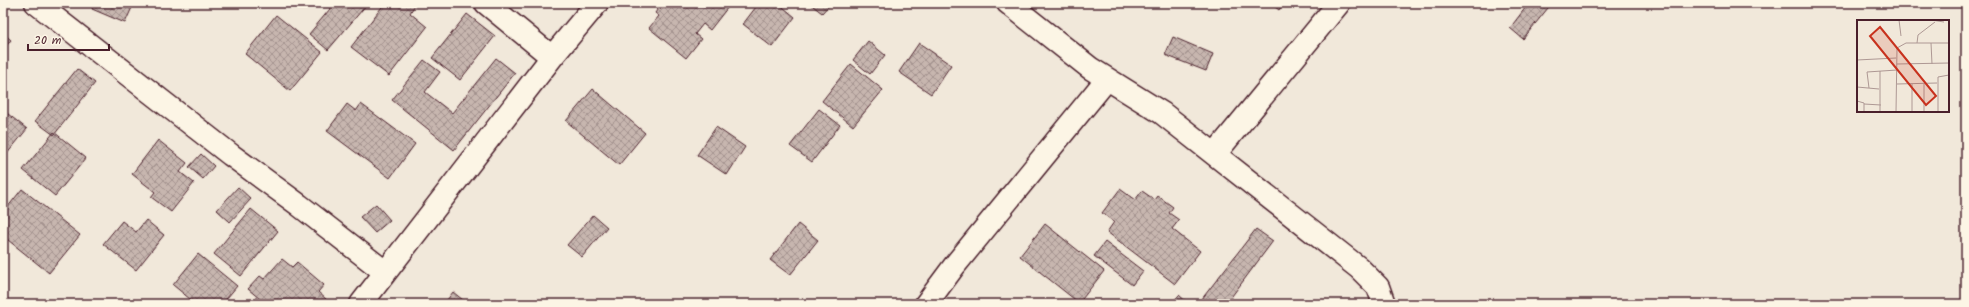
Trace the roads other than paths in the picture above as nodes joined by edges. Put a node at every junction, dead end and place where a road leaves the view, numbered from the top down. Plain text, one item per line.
1 (36, 3) edge
2 (486, 3) edge
3 (597, 3) edge
4 (1008, 3) edge
5 (1339, 3) edge
6 (552, 58) junction
7 (1107, 79) junction
8 (1215, 154) junction
9 (385, 272) junction
10 (361, 304) edge
11 (926, 304) edge
12 (1384, 304) edge

1 - 9 street
2 - 6 street
3 - 6 street
4 - 7 street
5 - 8 street
6 - 9 street
7 - 8 street
7 - 11 street
8 - 12 street
9 - 10 street

